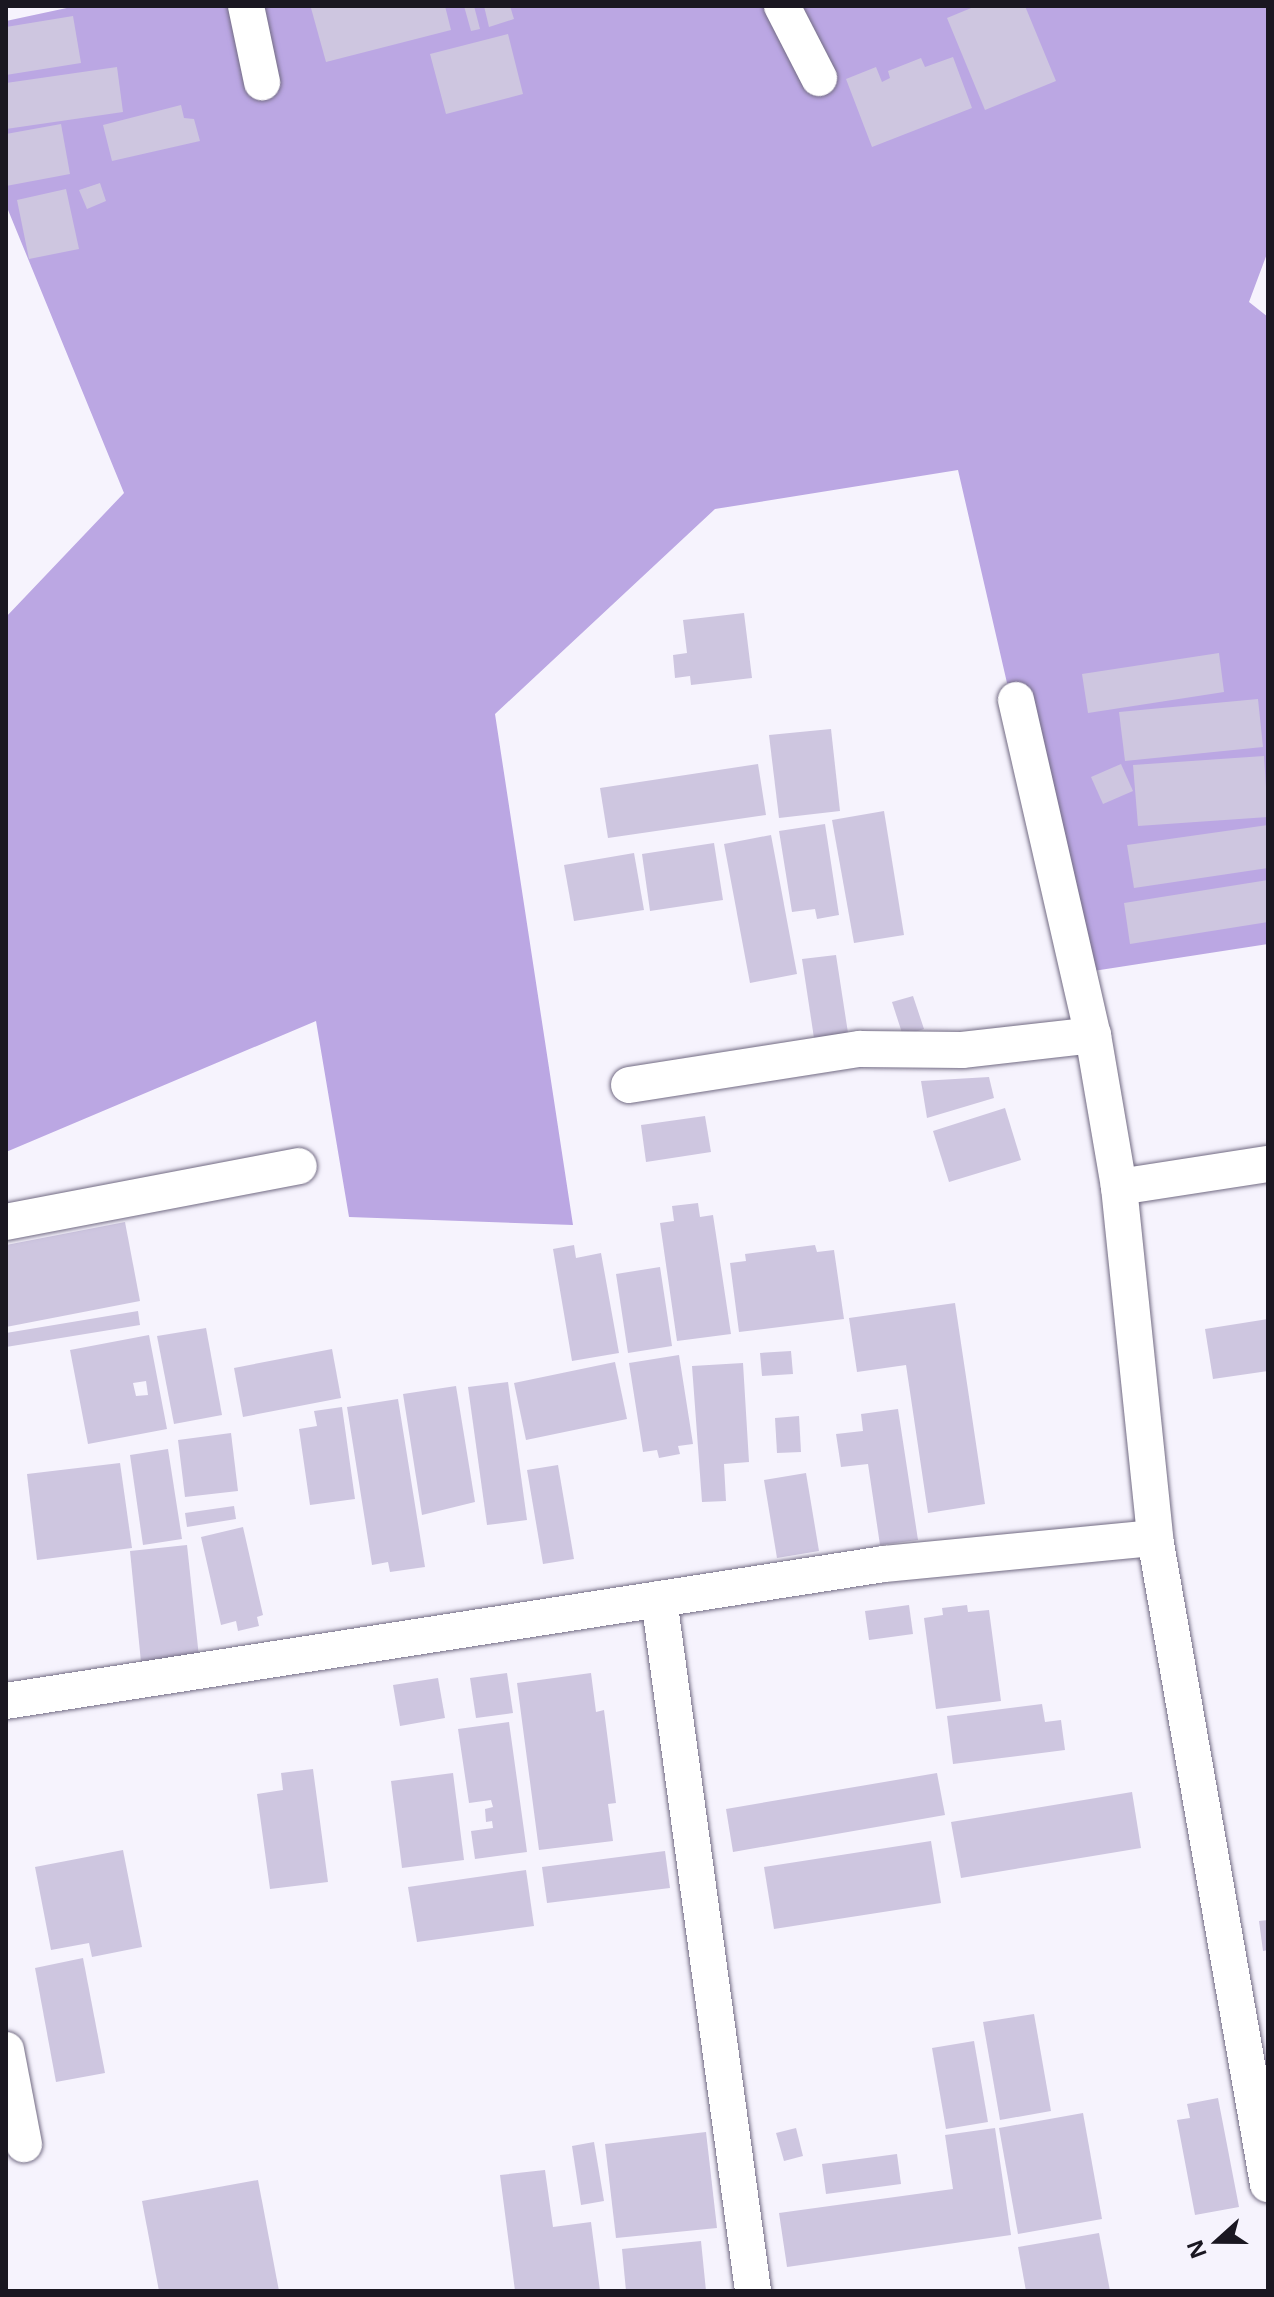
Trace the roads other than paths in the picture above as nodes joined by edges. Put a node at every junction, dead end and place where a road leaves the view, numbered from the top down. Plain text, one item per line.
1 (246, 6) edge
2 (782, 6) edge
3 (819, 78) dead end
4 (262, 82) dead end
5 (1016, 700) dead end
6 (1093, 1035) junction
7 (629, 1085) dead end
8 (1268, 1164) edge
9 (299, 1166) dead end
10 (1119, 1187) junction
11 (6, 1222) edge
12 (1155, 1538) junction
13 (659, 1599) junction
14 (6, 1701) edge
15 (6, 2050) edge
16 (24, 2144) dead end
17 (1268, 2184) edge
18 (753, 2291) edge

1 - 4 street
2 - 3 street
5 - 6 street
6 - 7 street
6 - 10 street
8 - 10 street
9 - 11 street
10 - 12 street
12 - 13 street
12 - 17 street
13 - 14 street
13 - 18 street
15 - 16 street

